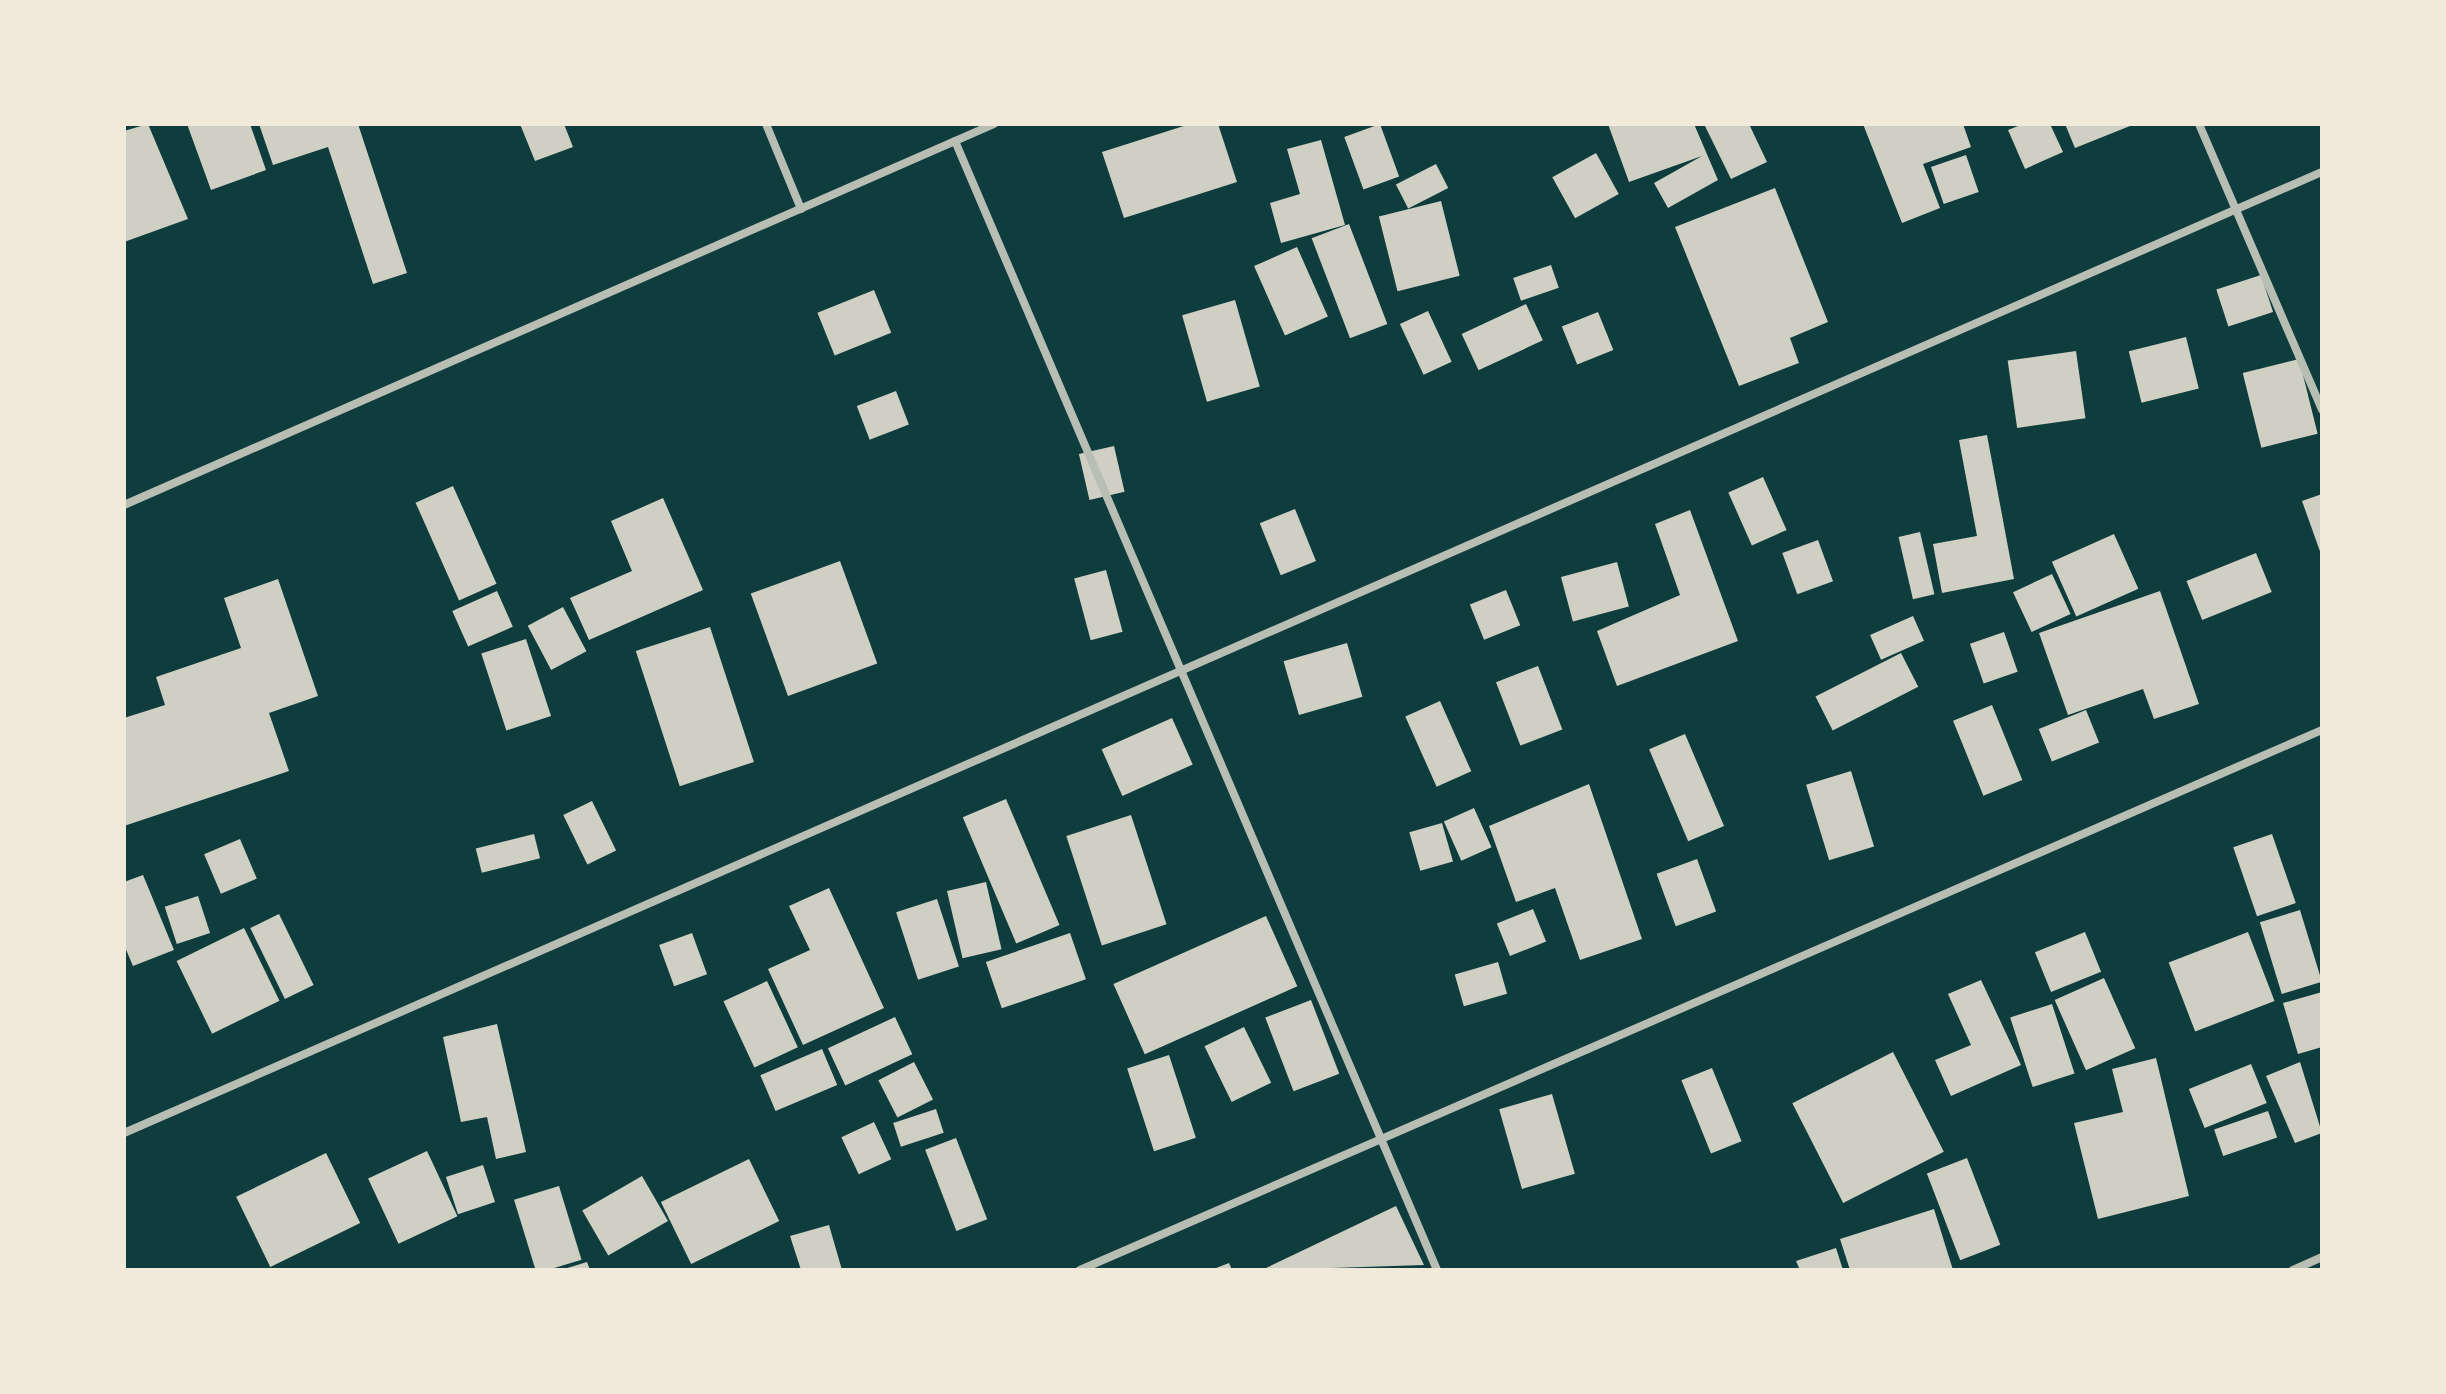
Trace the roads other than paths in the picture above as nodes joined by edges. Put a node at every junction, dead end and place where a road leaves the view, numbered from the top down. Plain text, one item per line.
1 (766, 124) edge
2 (994, 124) edge
3 (2199, 124) edge
4 (955, 141) junction
5 (2322, 172) edge
6 (801, 209) junction
7 (2238, 209) junction
8 (2322, 410) edge
9 (124, 505) edge
10 (1187, 671) junction
11 (2322, 730) edge
12 (124, 1133) edge
13 (1378, 1139) junction
14 (2322, 1257) edge
15 (1080, 1270) edge
16 (1437, 1270) edge
17 (2293, 1270) edge

1 - 6 street
2 - 4 street
3 - 7 street
4 - 6 street
4 - 10 street
5 - 7 street
6 - 9 street
7 - 8 street
7 - 10 street
10 - 12 street
10 - 13 street
11 - 13 street
13 - 15 street
13 - 16 street
14 - 17 street

